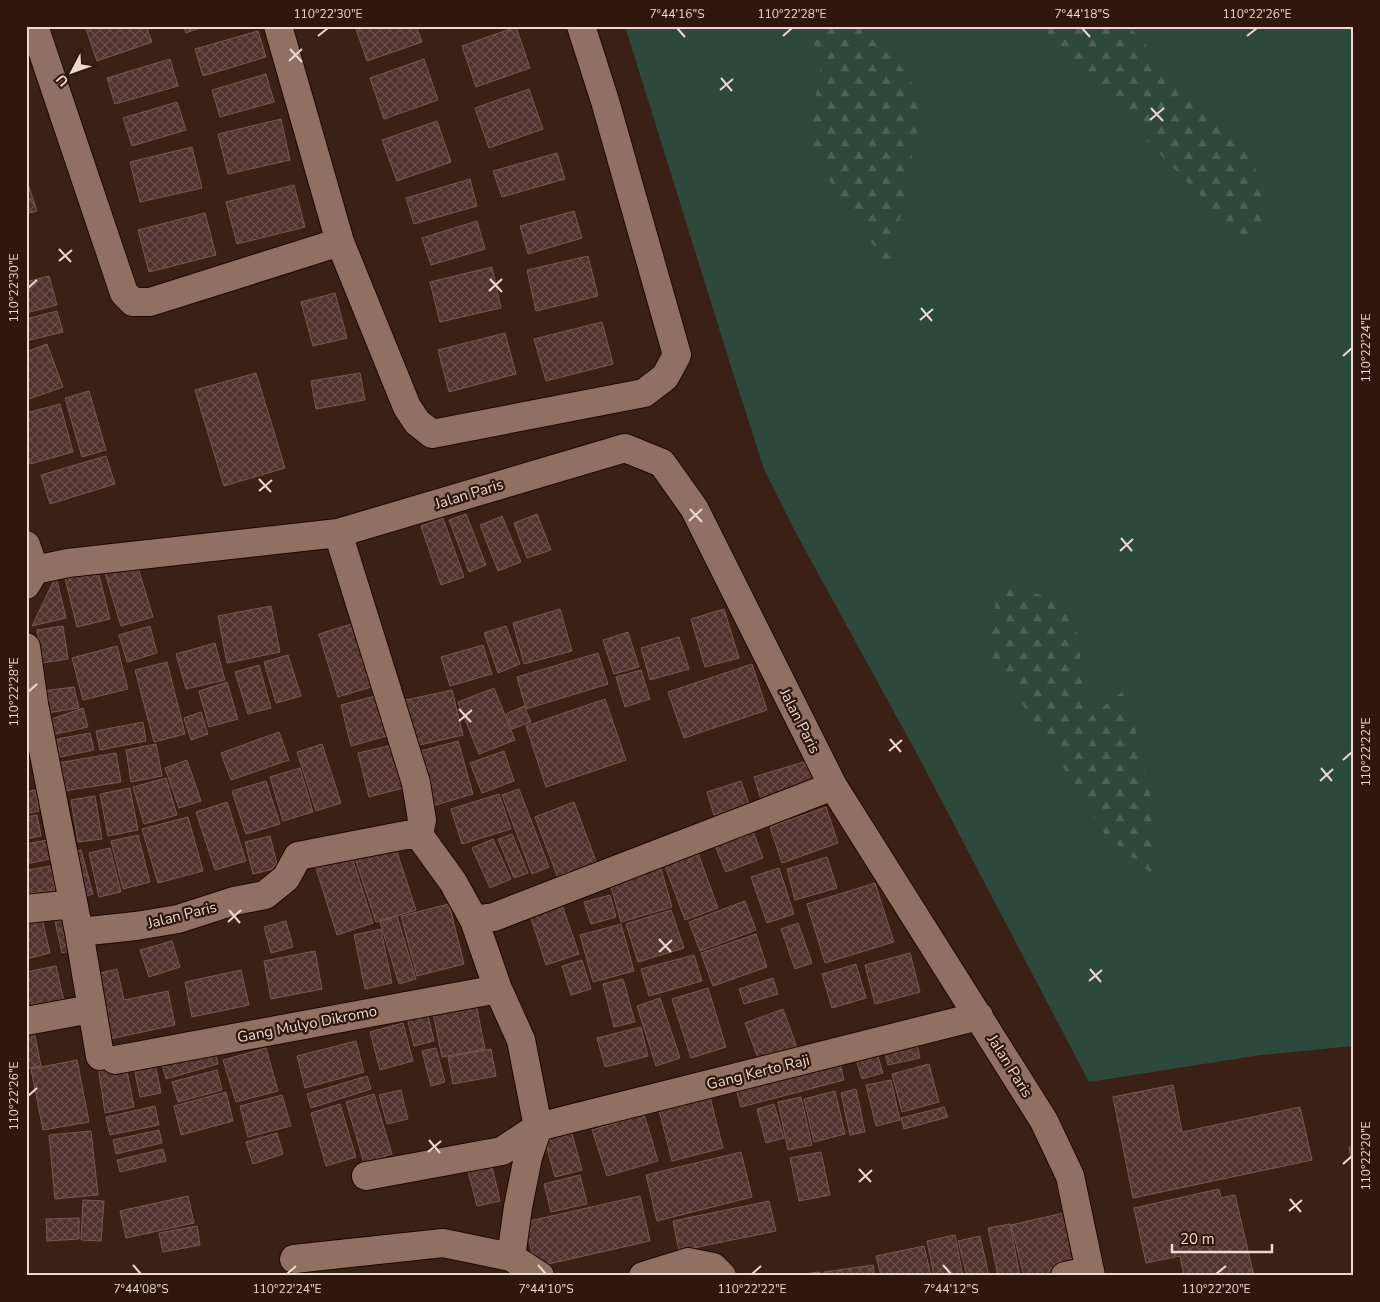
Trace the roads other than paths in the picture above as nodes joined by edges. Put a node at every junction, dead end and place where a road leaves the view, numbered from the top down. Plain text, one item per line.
1 (34, 26) edge
2 (278, 26) edge
3 (581, 26) edge
4 (340, 242) junction
5 (338, 533) junction
6 (29, 567) edge
7 (26, 647) edge
8 (30, 705) edge
9 (833, 786) junction
10 (419, 835) junction
11 (73, 904) junction
12 (26, 910) edge
13 (474, 920) junction
14 (79, 932) junction
15 (498, 989) junction
16 (92, 1009) junction
17 (979, 1016) junction
18 (26, 1021) edge
19 (538, 1127) junction
20 (366, 1176) dead end
21 (511, 1257) junction
22 (294, 1260) dead end
23 (1082, 1274) edge
24 (540, 1276) edge
25 (642, 1276) edge
26 (722, 1276) edge

1 - 4 street
2 - 4 street
3 - 4 street
5 - 6 street, Jalan Paris
5 - 9 street, Jalan Paris
5 - 10 street
7 - 8 street
8 - 11 street
9 - 13 street
9 - 17 street, Jalan Paris
10 - 13 street
10 - 14 street, Jalan Paris
11 - 12 street
11 - 14 street
13 - 15 street
14 - 16 street
15 - 16 street, Gang Mulyo Dikromo
15 - 19 street
16 - 18 street
17 - 19 street, Gang Kerto Raji
17 - 23 street, Jalan Paris
19 - 20 street
19 - 21 street
21 - 22 street
21 - 24 street
25 - 26 street

